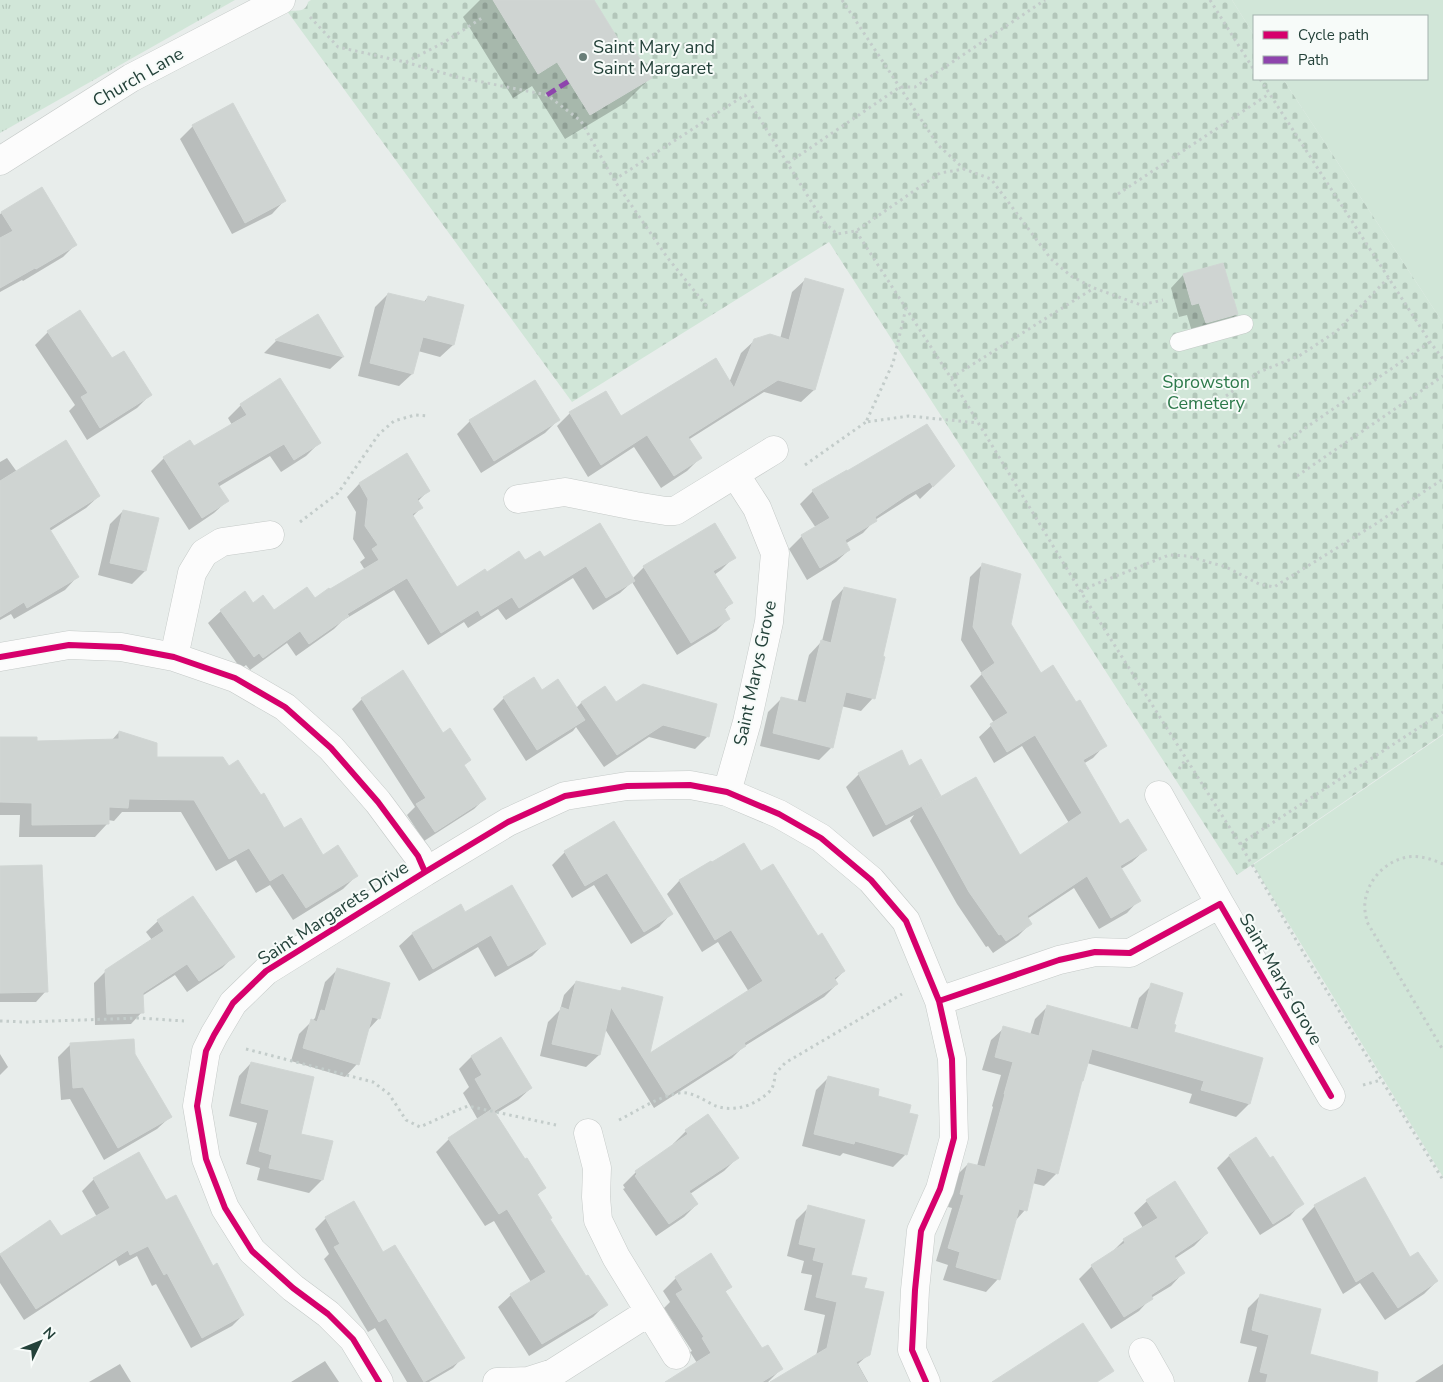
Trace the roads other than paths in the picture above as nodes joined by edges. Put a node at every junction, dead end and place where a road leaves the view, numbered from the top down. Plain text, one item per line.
1 (281, 0) edge
2 (0, 161) edge
3 (1244, 324) dead end
4 (1179, 342) dead end
5 (774, 450) road end
6 (735, 474) junction
7 (518, 499) dead end
8 (270, 535) road end
9 (0, 657) edge
10 (174, 657) junction
11 (727, 792) junction
12 (1159, 795) dead end
13 (425, 872) junction
14 (1220, 904) junction
15 (939, 1001) junction
16 (1331, 1096) dead end
17 (588, 1133) road end
18 (650, 1312) junction
19 (1143, 1352) dead end
20 (676, 1355) dead end
21 (379, 1382) edge
22 (497, 1382) edge
23 (926, 1382) edge
24 (1160, 1382) edge

1 - 2 street, Church Lane
3 - 4 lane
5 - 6 street
6 - 7 street
6 - 11 street, Saint Marys Grove
8 - 10 street
9 - 10 street, Saint Margarets Drive
10 - 13 street, Saint Margarets Drive
11 - 13 street
11 - 15 street
12 - 14 street, Saint Marys Grove
13 - 21 street, Saint Margarets Drive
14 - 15 street, Saint Marys Grove
14 - 16 street, Saint Marys Grove
15 - 23 street
17 - 18 street
18 - 20 street
18 - 22 street
19 - 24 street

